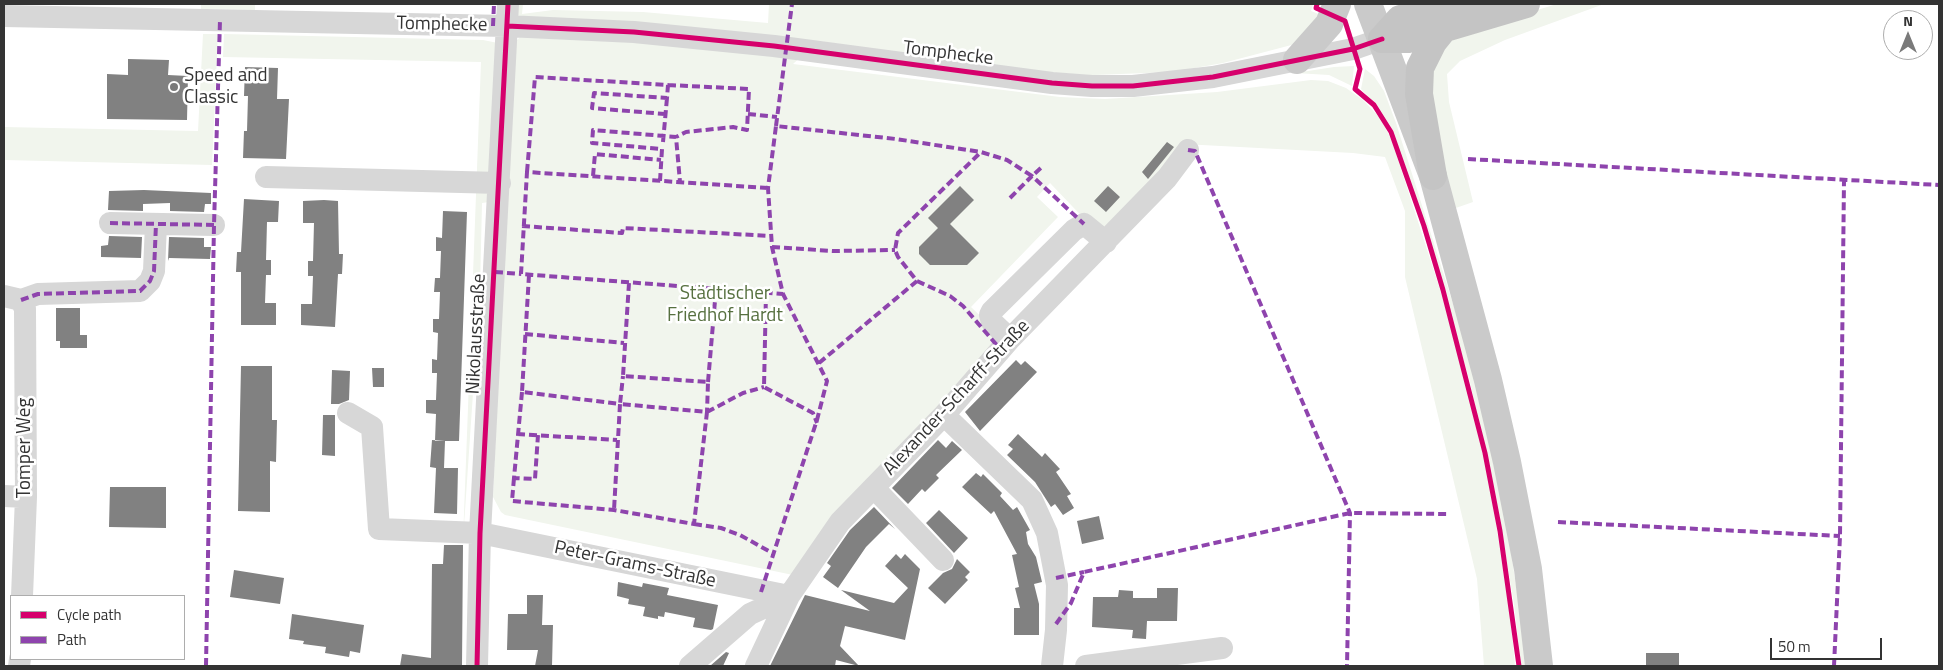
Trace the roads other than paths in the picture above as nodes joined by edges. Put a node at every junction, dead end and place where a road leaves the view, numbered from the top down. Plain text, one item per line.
1 (508, 4) edge
2 (1337, 4) edge
3 (1368, 4) edge
4 (1462, 4) edge
5 (1526, 4) edge
6 (79, 11) edge
7 (4, 16) edge
8 (507, 26) junction
9 (1445, 28) junction
10 (1382, 39) junction
11 (1297, 60) junction
12 (1188, 150) dead end
13 (1433, 176) junction
14 (266, 177) dead end
15 (500, 184) junction
16 (110, 223) dead end
17 (156, 224) junction
18 (214, 226) dead end
19 (1106, 242) junction
20 (12, 298) edge
21 (1010, 339) junction
22 (348, 413) dead end
23 (944, 415) junction
24 (874, 488) junction
25 (15, 496) edge
26 (480, 532) junction
27 (943, 560) dead end
28 (22, 595) edge
29 (789, 596) junction
30 (1222, 648) dead end
31 (477, 666) edge
32 (690, 666) edge
33 (756, 666) edge
34 (1052, 666) edge
35 (1086, 666) edge
36 (1539, 666) edge

1 - 8 street, Nikolausstraße
2 - 11 main road
3 - 10 main road
4 - 10 highway
5 - 9 highway
6 - 7 street, Tomphecke
6 - 8 street, Tomphecke
8 - 11 street, Tomphecke
8 - 15 street, Nikolausstraße
9 - 10 highway
9 - 13 highway
10 - 11 street, Tomphecke
10 - 13 main road
12 - 19 street, Alexander-Scharff-Straße
13 - 36 main road
14 - 15 street
15 - 26 street, Nikolausstraße
16 - 17 street
17 - 18 street
17 - 20 street, Tomper Weg
19 - 21 street, Alexander-Scharff-Straße
19 - 21 street
20 - 25 street, Tomper Weg
21 - 23 street, Alexander-Scharff-Straße
22 - 26 street, Peter-Grams-Straße
23 - 24 street, Alexander-Scharff-Straße
23 - 34 street
24 - 27 street
24 - 29 street, Alexander-Scharff-Straße
25 - 28 street, Tomper Weg
26 - 29 street, Peter-Grams-Straße
26 - 31 street, Nikolausstraße
29 - 32 street
29 - 33 street, Alexander-Scharff-Straße
30 - 35 street

